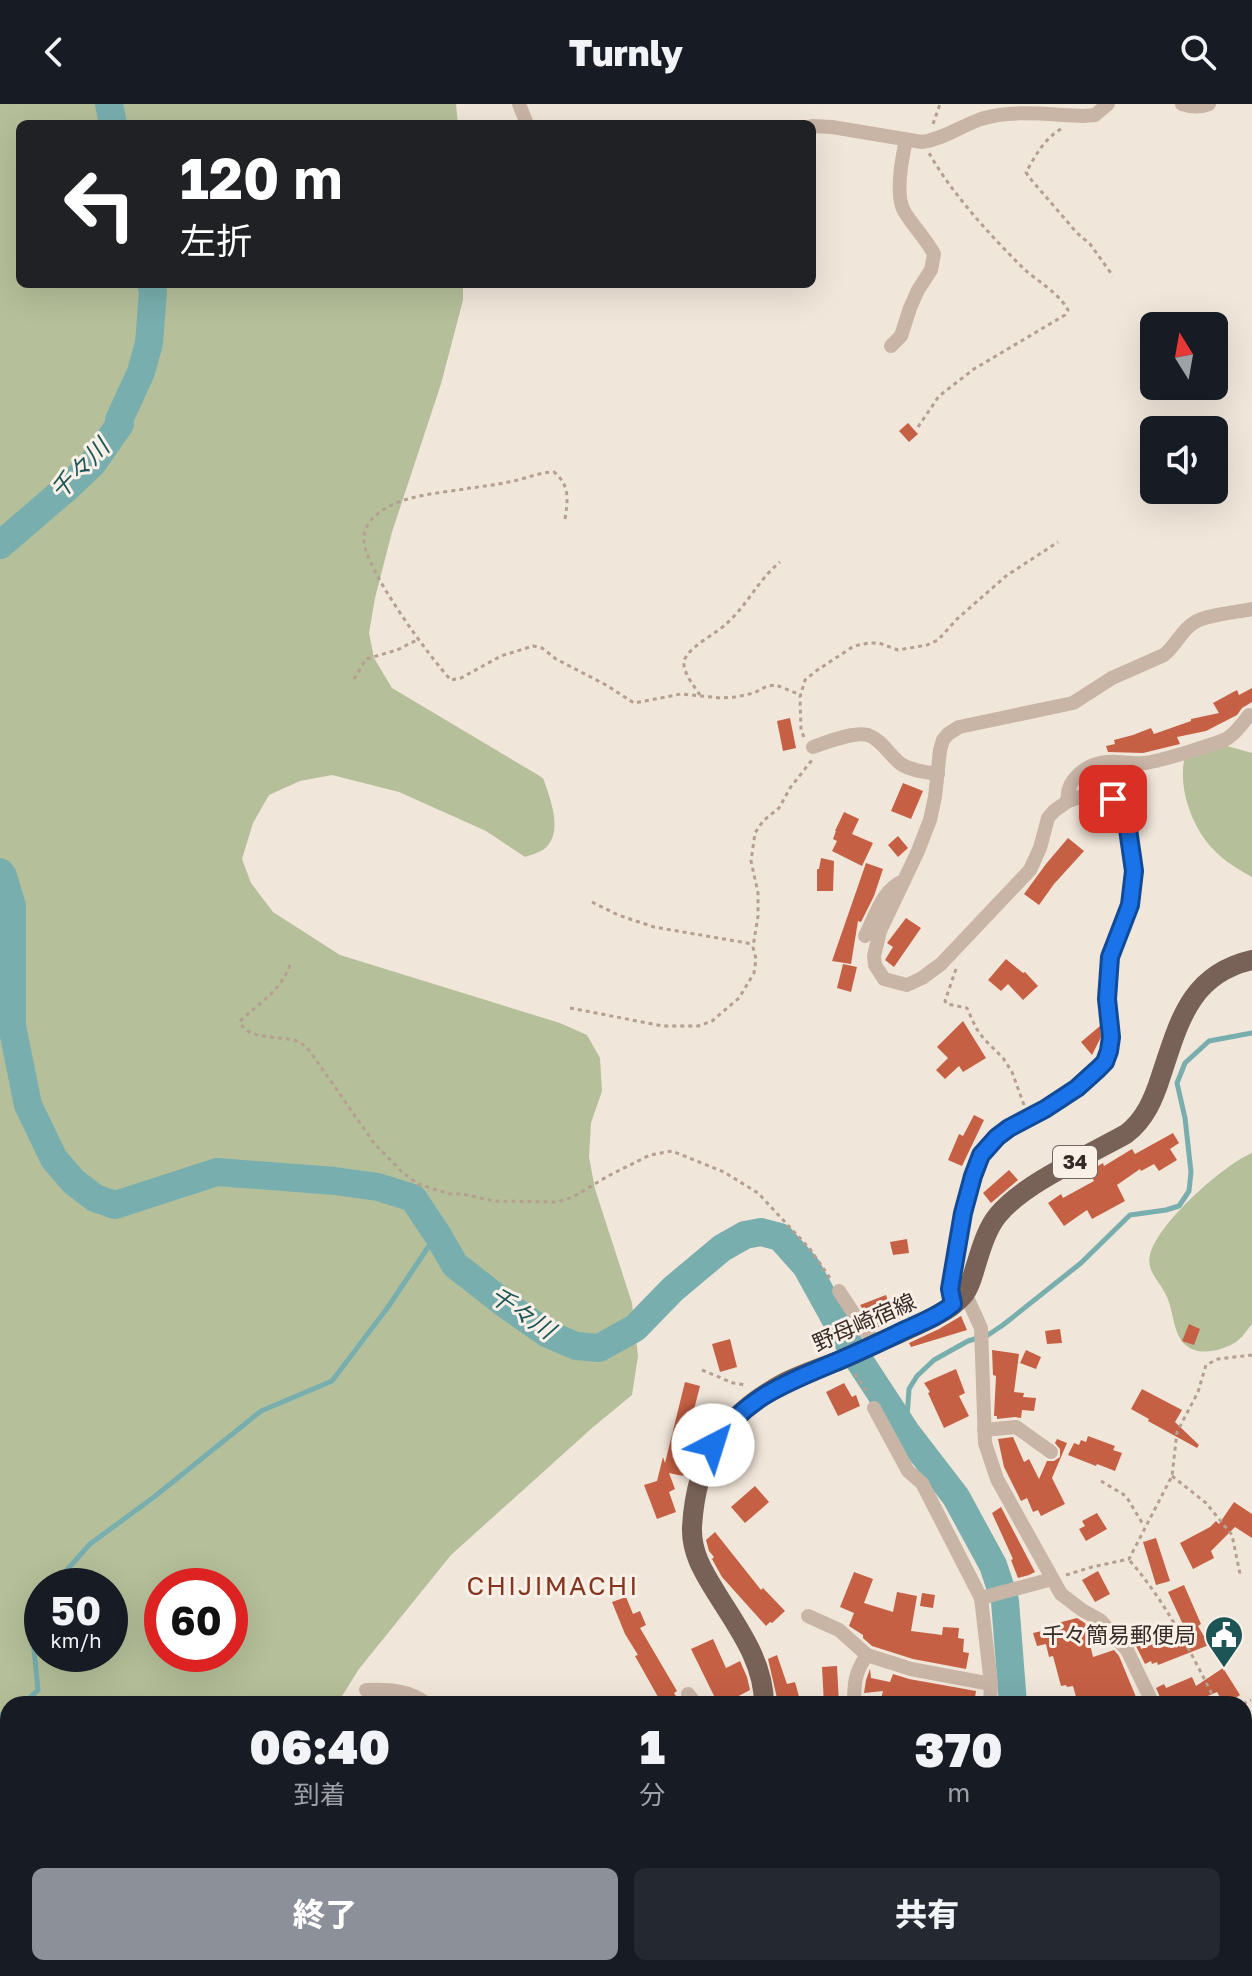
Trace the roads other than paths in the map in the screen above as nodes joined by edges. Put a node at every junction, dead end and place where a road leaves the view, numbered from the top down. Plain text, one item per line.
1 (1108, 104) edge
2 (1182, 104) edge
3 (1209, 104) edge
4 (816, 126) edge
5 (906, 140) junction
6 (891, 346) dead end
7 (1252, 609) edge
8 (1249, 715) dead end
9 (813, 747) road end
10 (938, 774) junction
11 (1068, 801) junction
12 (905, 881) junction
13 (865, 936) dead end
14 (1252, 960) edge
15 (839, 1291) road end
16 (959, 1299) junction
17 (876, 1344) junction
18 (874, 1408) road end
19 (984, 1430) junction
20 (1051, 1452) dead end
21 (1052, 1579) junction
22 (984, 1598) junction
23 (808, 1616) dead end
24 (867, 1655) junction
25 (991, 1684) junction
26 (366, 1690) dead end
27 (412, 1696) edge
28 (763, 1696) edge
29 (854, 1696) edge
30 (990, 1696) edge
31 (1149, 1696) edge

1 - 5 street
2 - 3 street
4 - 5 street
5 - 6 street
7 - 10 street
8 - 11 street
9 - 10 street
10 - 12 street
11 - 12 street
11 - 16 street
12 - 13 street
14 - 16 main road, 34
15 - 17 street
16 - 17 main road, 野母崎宿線
16 - 19 street
17 - 28 main road, 野母崎宿線
18 - 22 street
19 - 20 street
19 - 21 street
21 - 22 street
21 - 31 street
22 - 25 street
23 - 24 street
24 - 25 street
24 - 29 street
25 - 30 street
26 - 27 street

